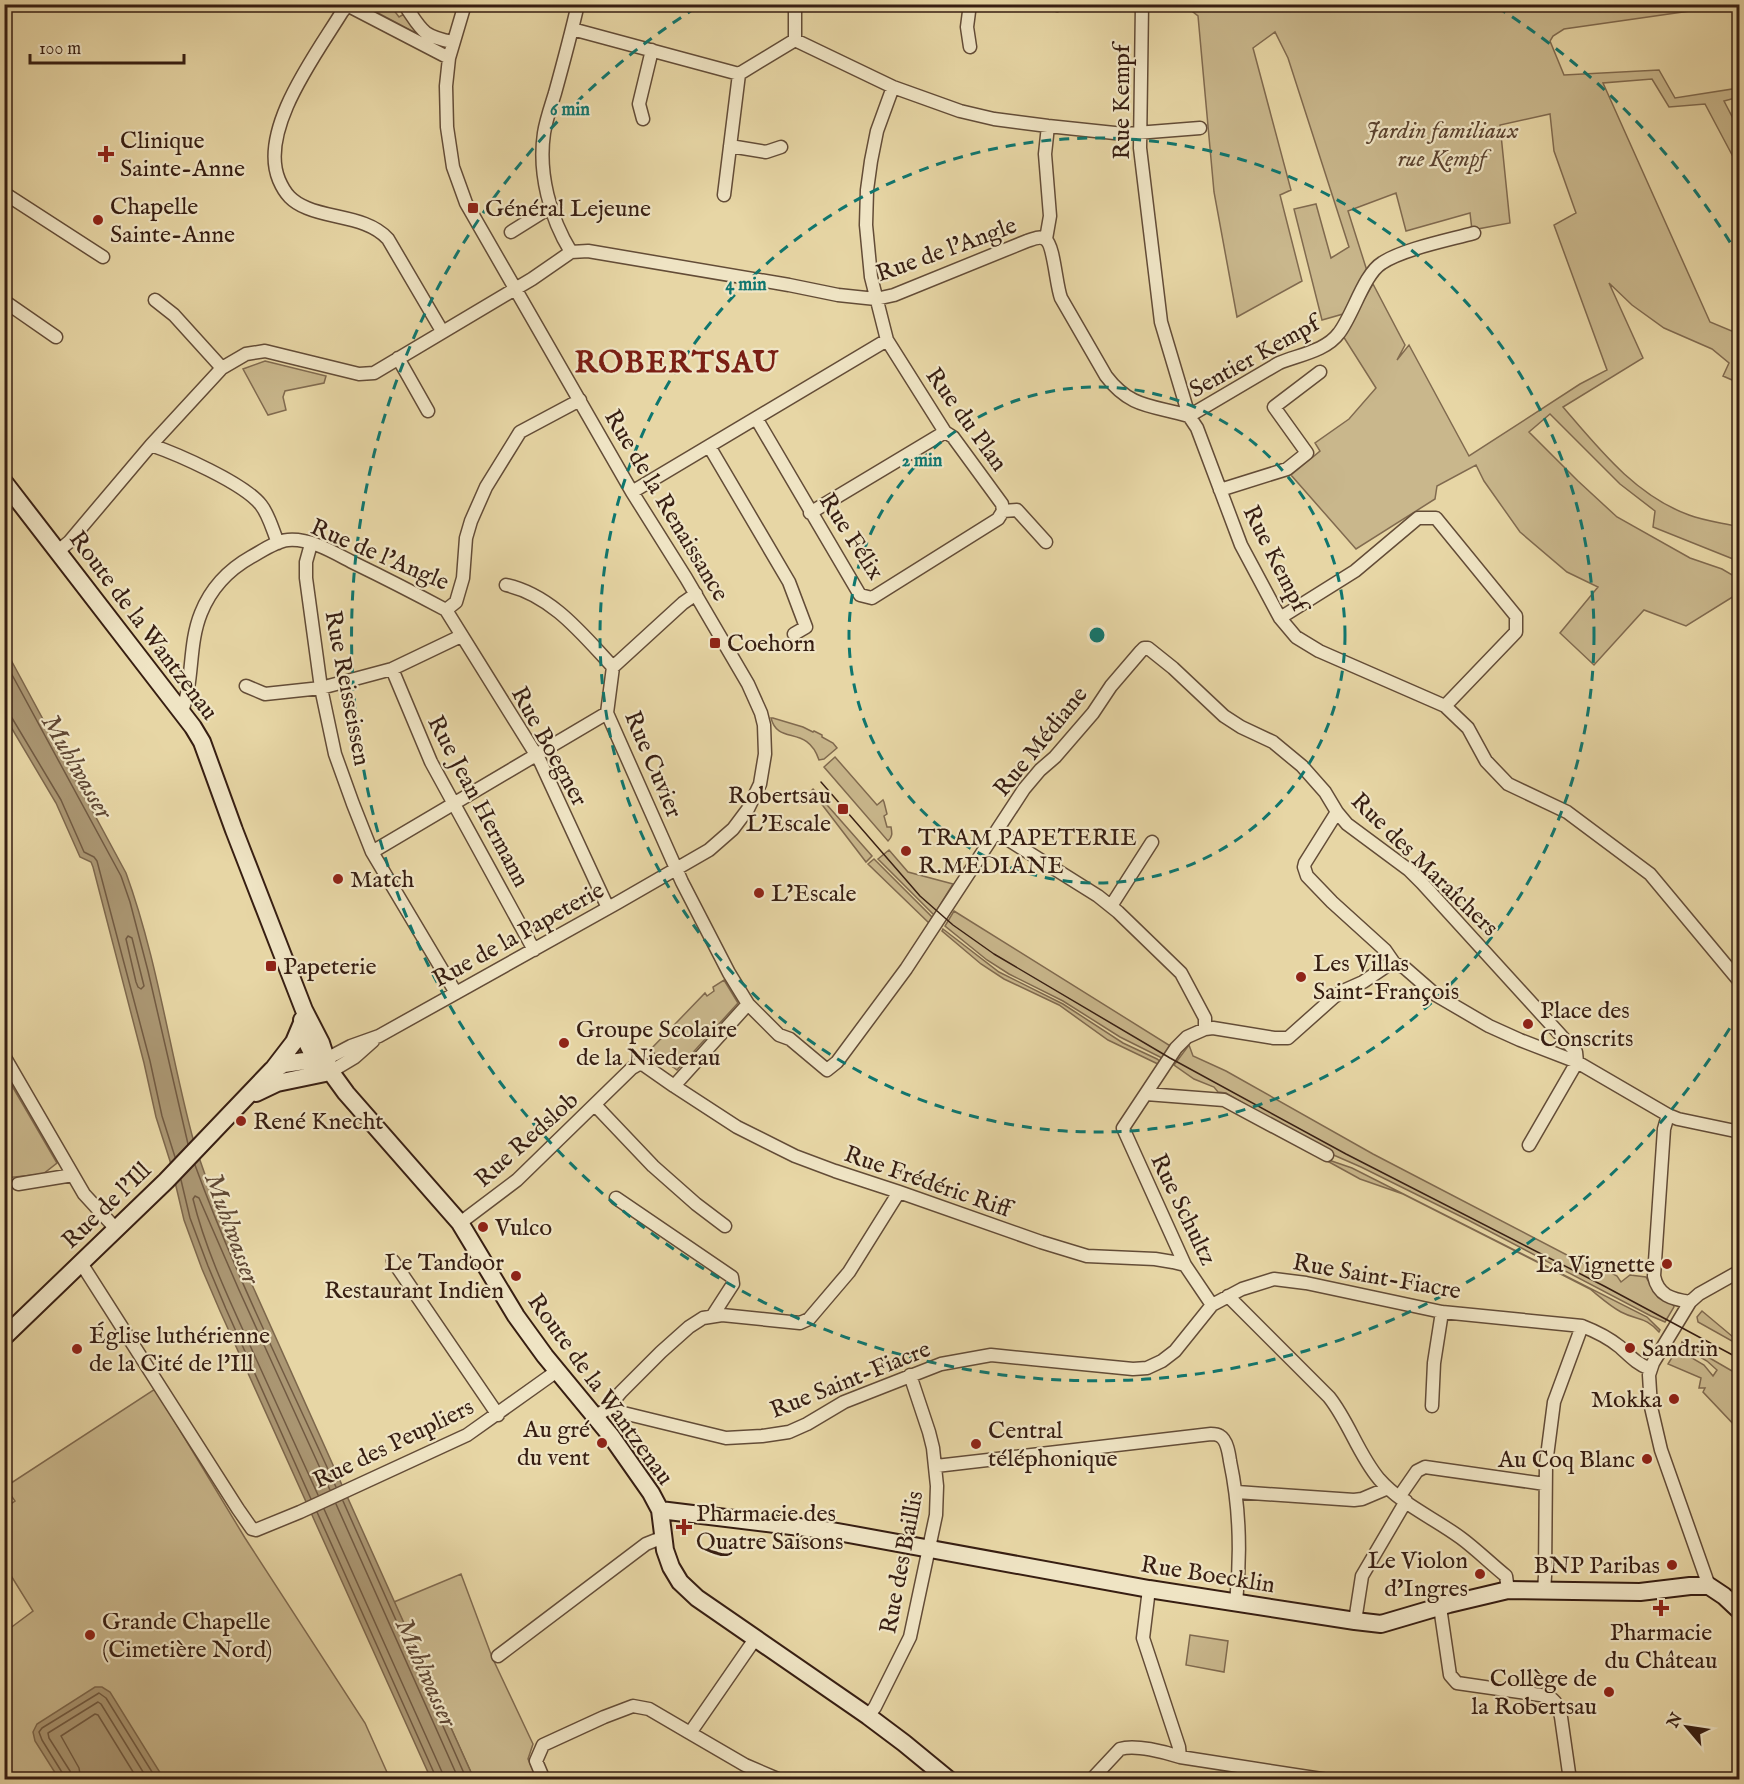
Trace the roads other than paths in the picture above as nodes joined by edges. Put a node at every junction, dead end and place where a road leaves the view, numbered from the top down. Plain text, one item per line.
1 (404, 4) edge
2 (465, 4) edge
3 (578, 4) edge
4 (795, 4) edge
5 (970, 4) edge
6 (1142, 4) edge
7 (346, 5) edge
8 (572, 30) junction
9 (795, 40) junction
10 (453, 42) junction
11 (970, 47) dead end
12 (652, 50) junction
13 (449, 58) junction
14 (739, 74) junction
15 (893, 87) junction
16 (643, 119) dead end
17 (1047, 126) junction
18 (1200, 128) dead end
19 (1139, 134) junction
20 (730, 146) junction
21 (782, 147) dead end
22 (4, 193) edge
23 (724, 195) dead end
24 (551, 207) junction
25 (511, 232) dead end
26 (1474, 233) dead end
27 (1046, 239) junction
28 (571, 252) junction
29 (103, 258) dead end
30 (515, 289) junction
31 (876, 299) junction
32 (155, 300) dead end
33 (4, 301) edge
34 (441, 332) junction
35 (56, 337) dead end
36 (887, 340) junction
37 (398, 358) junction
38 (222, 368) junction
39 (1320, 372) dead end
40 (580, 400) junction
41 (428, 411) dead end
42 (1189, 416) junction
43 (756, 418) junction
44 (945, 432) junction
45 (151, 445) junction
46 (709, 446) junction
47 (4, 482) edge
48 (1220, 490) junction
49 (632, 492) junction
50 (1003, 511) junction
51 (810, 513) junction
52 (1046, 542) dead end
53 (278, 543) junction
54 (311, 544) junction
55 (58, 552) junction
56 (506, 585) dead end
57 (696, 594) junction
58 (446, 610) junction
59 (1280, 618) junction
60 (794, 634) dead end
61 (461, 636) junction
62 (1144, 648) joint
63 (613, 668) junction
64 (393, 669) junction
65 (246, 686) dead end
66 (321, 688) junction
67 (1444, 706) junction
68 (182, 711) junction
69 (607, 713) junction
70 (536, 754) junction
71 (453, 803) junction
72 (1337, 812) junction
73 (996, 832) junction
74 (1152, 842) dead end
75 (372, 852) junction
76 (677, 869) junction
77 (1111, 906) junction
78 (608, 908) junction
79 (534, 950) junction
80 (1394, 963) junction
81 (1740, 982) edge
82 (456, 993) junction
83 (748, 1004) junction
84 (303, 1016) junction
85 (1205, 1029) junction
86 (4, 1056) edge
87 (1577, 1062) junction
88 (324, 1064) junction
89 (272, 1070) junction
90 (827, 1070) joint
91 (674, 1086) junction
92 (340, 1087) junction
93 (1146, 1094) junction
94 (238, 1105) junction
95 (595, 1105) junction
96 (1668, 1115) junction
97 (1740, 1132) edge
98 (1529, 1146) dead end
99 (1327, 1155) dead end
100 (73, 1175) junction
101 (18, 1184) dead end
102 (899, 1192) junction
103 (616, 1198) dead end
104 (460, 1223) junction
105 (725, 1226) dead end
106 (116, 1229) junction
107 (393, 1261) dead end
108 (81, 1263) junction
109 (1185, 1265) junction
110 (1740, 1271) edge
111 (1228, 1296) junction
112 (1690, 1302) junction
113 (1212, 1305) junction
114 (1442, 1312) junction
115 (714, 1315) junction
116 (1582, 1326) junction
117 (4, 1337) edge
118 (1650, 1369) junction
119 (557, 1371) junction
120 (910, 1375) junction
121 (1432, 1406) dead end
122 (602, 1413) junction
123 (498, 1415) junction
124 (936, 1466) junction
125 (1545, 1484) junction
126 (1388, 1488) junction
127 (1236, 1492) junction
128 (1403, 1499) junction
129 (660, 1510) junction
130 (664, 1540) junction
131 (930, 1548) junction
132 (1709, 1586) junction
133 (1149, 1589) junction
134 (1508, 1590) junction
135 (1544, 1591) junction
136 (1236, 1603) junction
137 (1440, 1606) junction
138 (1740, 1611) edge
139 (1355, 1622) junction
140 (756, 1639) junction
141 (498, 1656) dead end
142 (868, 1716) junction
143 (690, 1733) junction
144 (1180, 1757) junction
145 (544, 1779) edge
146 (780, 1779) edge
147 (949, 1779) edge
148 (1091, 1779) edge
149 (1328, 1779) edge
150 (1570, 1779) edge

1 - 10 street
2 - 10 street, Rue de la Renaissance
3 - 8 street
4 - 9 street
5 - 11 street
6 - 19 street, Rue Kempf
7 - 13 street
7 - 34 street
8 - 12 street
8 - 24 street
9 - 14 street
9 - 15 street
10 - 13 street, Rue de la Renaissance
12 - 14 street
12 - 16 street
13 - 30 street, Rue de la Renaissance
14 - 20 street
15 - 17 street
15 - 31 street, Rue du Plan
17 - 19 street
17 - 27 street, Rue de l'Angle
18 - 19 street
19 - 42 street, Rue Kempf
20 - 21 street
20 - 23 street
22 - 29 street
24 - 25 street
24 - 28 street
26 - 42 street, Sentier Kempf
27 - 31 street, Rue de l'Angle
27 - 42 street, Rue de l'Angle
28 - 30 street
28 - 31 street, Rue de l'Angle
30 - 34 street
30 - 40 street, Rue de la Renaissance
31 - 36 street, Rue du Plan
32 - 38 street
33 - 35 street
34 - 37 street
36 - 43 street
36 - 44 street, Rue du Plan
37 - 38 street
37 - 41 street
38 - 45 street
39 - 48 street, Sentier Kempf
40 - 49 street, Rue de la Renaissance
40 - 58 street, Rue de l'Angle
42 - 48 street, Rue Kempf
43 - 46 street
43 - 51 street, Rue Félix
44 - 50 street, Rue du Plan
44 - 51 street
45 - 53 street
45 - 55 street
46 - 49 street
46 - 60 street
47 - 55 main road, Route de la Wantzenau
48 - 59 street, Rue Kempf
49 - 57 street, Rue de la Renaissance
50 - 51 street, Rue Félix
50 - 52 street
53 - 54 street, Rue de l'Angle
53 - 68 street, Rue de l'Angle
54 - 58 street, Rue de l'Angle
54 - 66 street, Rue Reisseissen
55 - 68 main road, Route de la Wantzenau
56 - 63 street
57 - 63 street
57 - 76 street, Rue de la Renaissance
58 - 61 street, Rue Boegner
59 - 67 street, Rue Kempf
59 - 67 street
61 - 64 street
61 - 70 street, Rue Boegner
62 - 72 street, Rue des Maraîchers
62 - 73 street, Rue Médiane
63 - 69 street, Rue Cuvier
64 - 66 street
64 - 71 street, Rue Jean Hermann
65 - 66 street
66 - 75 street, Rue Reisseissen
67 - 81 street, Rue Kempf
68 - 84 main road, Route de la Wantzenau
69 - 70 street
69 - 76 street, Rue Cuvier
70 - 71 street
70 - 78 street, Rue Boegner
71 - 75 street
71 - 79 street, Rue Jean Hermann
72 - 80 street
72 - 87 street, Rue des Maraîchers
73 - 77 street
73 - 90 street, Rue Médiane
74 - 77 street
75 - 82 street, Rue Reisseissen
76 - 78 street, Rue de la Papeterie
76 - 83 street, Rue Cuvier
77 - 85 street
78 - 79 street, Rue de la Papeterie
79 - 82 street, Rue de la Papeterie
80 - 85 street
80 - 87 street
82 - 88 street, Rue de la Papeterie
83 - 90 street, Rue Cuvier
83 - 91 street
84 - 88 main road, Route de la Wantzenau
84 - 89 main road, Rue de l'Ill
85 - 93 street
86 - 100 street
87 - 96 street, Rue des Maraîchers
87 - 98 street
88 - 89 main road, Rue de l'Ill
88 - 92 main road, Route de la Wantzenau
88 - 92 main road
88 - 94 main road, Rue de l'Ill
89 - 94 main road, Rue de l'Ill
91 - 95 street, Rue Redslob
91 - 102 street, Rue Frédéric Riff
92 - 104 main road, Route de la Wantzenau
93 - 99 street
93 - 109 street, Rue Schultz
94 - 106 main road, Rue de l'Ill
95 - 104 street, Rue Redslob
95 - 105 street
96 - 97 street, Rue des Maraîchers
96 - 112 street
100 - 101 street
100 - 106 street
102 - 109 street, Rue Frédéric Riff
102 - 115 street
103 - 115 street
104 - 119 main road, Route de la Wantzenau
106 - 108 main road, Rue de l'Ill
107 - 123 street
108 - 117 main road, Rue de l'Ill
108 - 123 street, Rue des Peupliers
109 - 113 street, Rue Schultz
110 - 112 street
111 - 113 street, Rue Saint-Fiacre
111 - 114 street, Rue Saint-Fiacre
111 - 126 street
112 - 118 street
113 - 120 street, Rue Saint-Fiacre
114 - 116 street, Rue Saint-Fiacre
114 - 121 street
115 - 122 street
116 - 118 street, Rue Saint-Fiacre
116 - 125 street
118 - 132 street
119 - 122 main road, Route de la Wantzenau
119 - 123 street, Rue des Peupliers
120 - 122 street, Rue Saint-Fiacre
120 - 124 street, Rue des Baillis
122 - 129 main road, Route de la Wantzenau
124 - 127 street
124 - 131 street, Rue des Baillis
125 - 128 street
125 - 135 street
126 - 127 street
126 - 128 street
127 - 136 street
128 - 134 street
128 - 139 street
129 - 130 main road, Route de la Wantzenau
129 - 131 main road, Rue Boecklin
130 - 140 main road, Route de la Wantzenau
130 - 141 street
131 - 133 main road, Rue Boecklin
131 - 142 street, Rue des Baillis
132 - 135 main road, Rue Boecklin
132 - 138 main road
133 - 136 main road, Rue Boecklin
133 - 144 street
134 - 135 main road, Rue Boecklin
134 - 137 main road, Rue Boecklin
136 - 139 main road, Rue Boecklin
137 - 139 main road, Rue Boecklin
137 - 150 street
140 - 142 main road, Route de la Wantzenau
140 - 143 street
142 - 147 main road, Route de la Wantzenau
143 - 145 street
143 - 146 street
144 - 148 street
144 - 149 street

